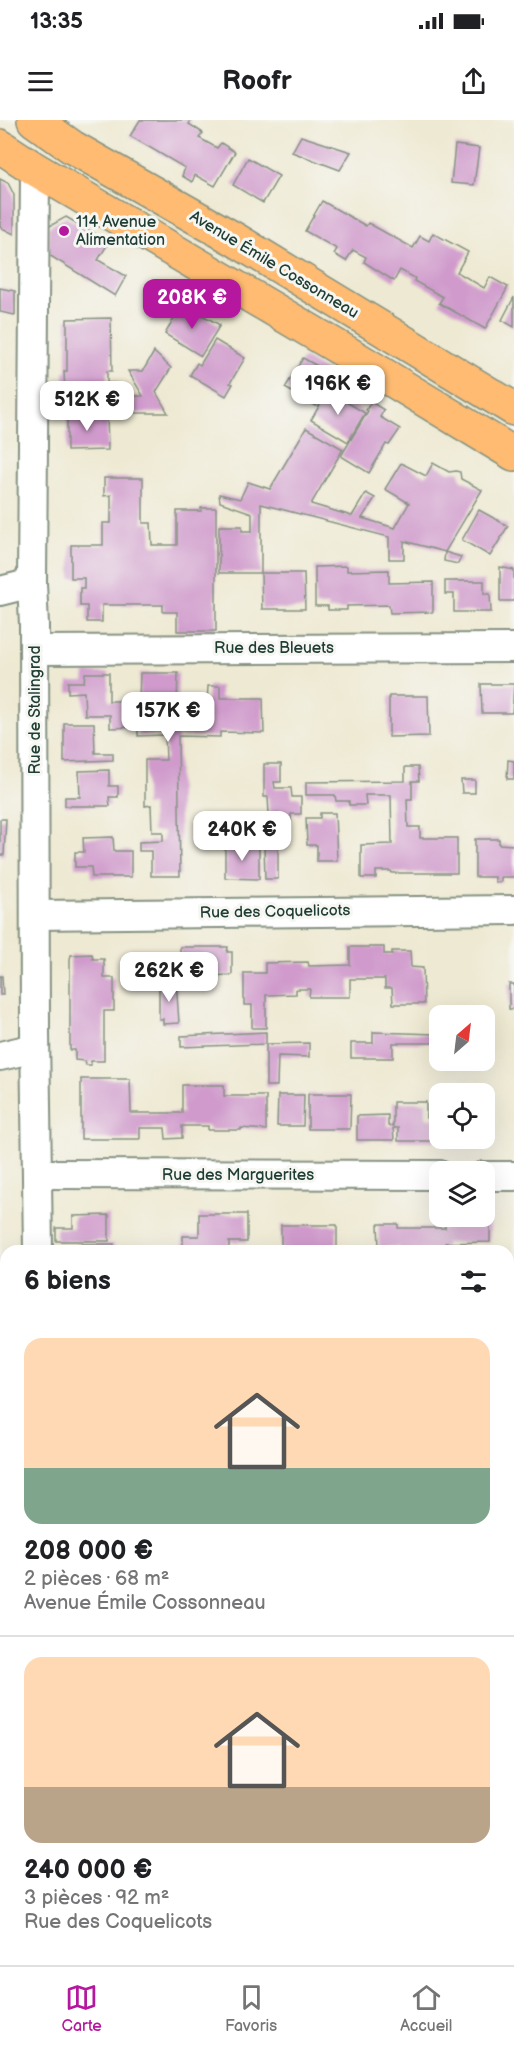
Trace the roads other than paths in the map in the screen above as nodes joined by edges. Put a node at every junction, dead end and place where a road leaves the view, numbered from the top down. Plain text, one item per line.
1 (34, 120) edge
2 (0, 146) edge
3 (35, 169) junction
4 (514, 409) edge
5 (514, 454) edge
6 (32, 583) junction
7 (0, 591) edge
8 (514, 648) edge
9 (34, 650) junction
10 (514, 910) edge
11 (35, 915) junction
12 (35, 1048) junction
13 (0, 1056) edge
14 (38, 1174) junction
15 (429, 1175) edge
16 (495, 1176) edge
17 (514, 1176) edge
18 (38, 1245) edge

1 - 4 main road, Avenue Émile Cossonneau
2 - 3 main road
3 - 5 main road
3 - 6 street, Rue de Stalingrad
6 - 7 street
6 - 9 street, Rue de Stalingrad
8 - 9 street, Rue des Bleuets
9 - 11 street, Rue de Stalingrad
10 - 11 street, Rue des Coquelicots
11 - 12 street, Rue de Stalingrad
12 - 13 street
12 - 14 street, Rue de Stalingrad
14 - 15 street, Rue des Marguerites
14 - 18 street, Rue de Stalingrad
16 - 17 street

